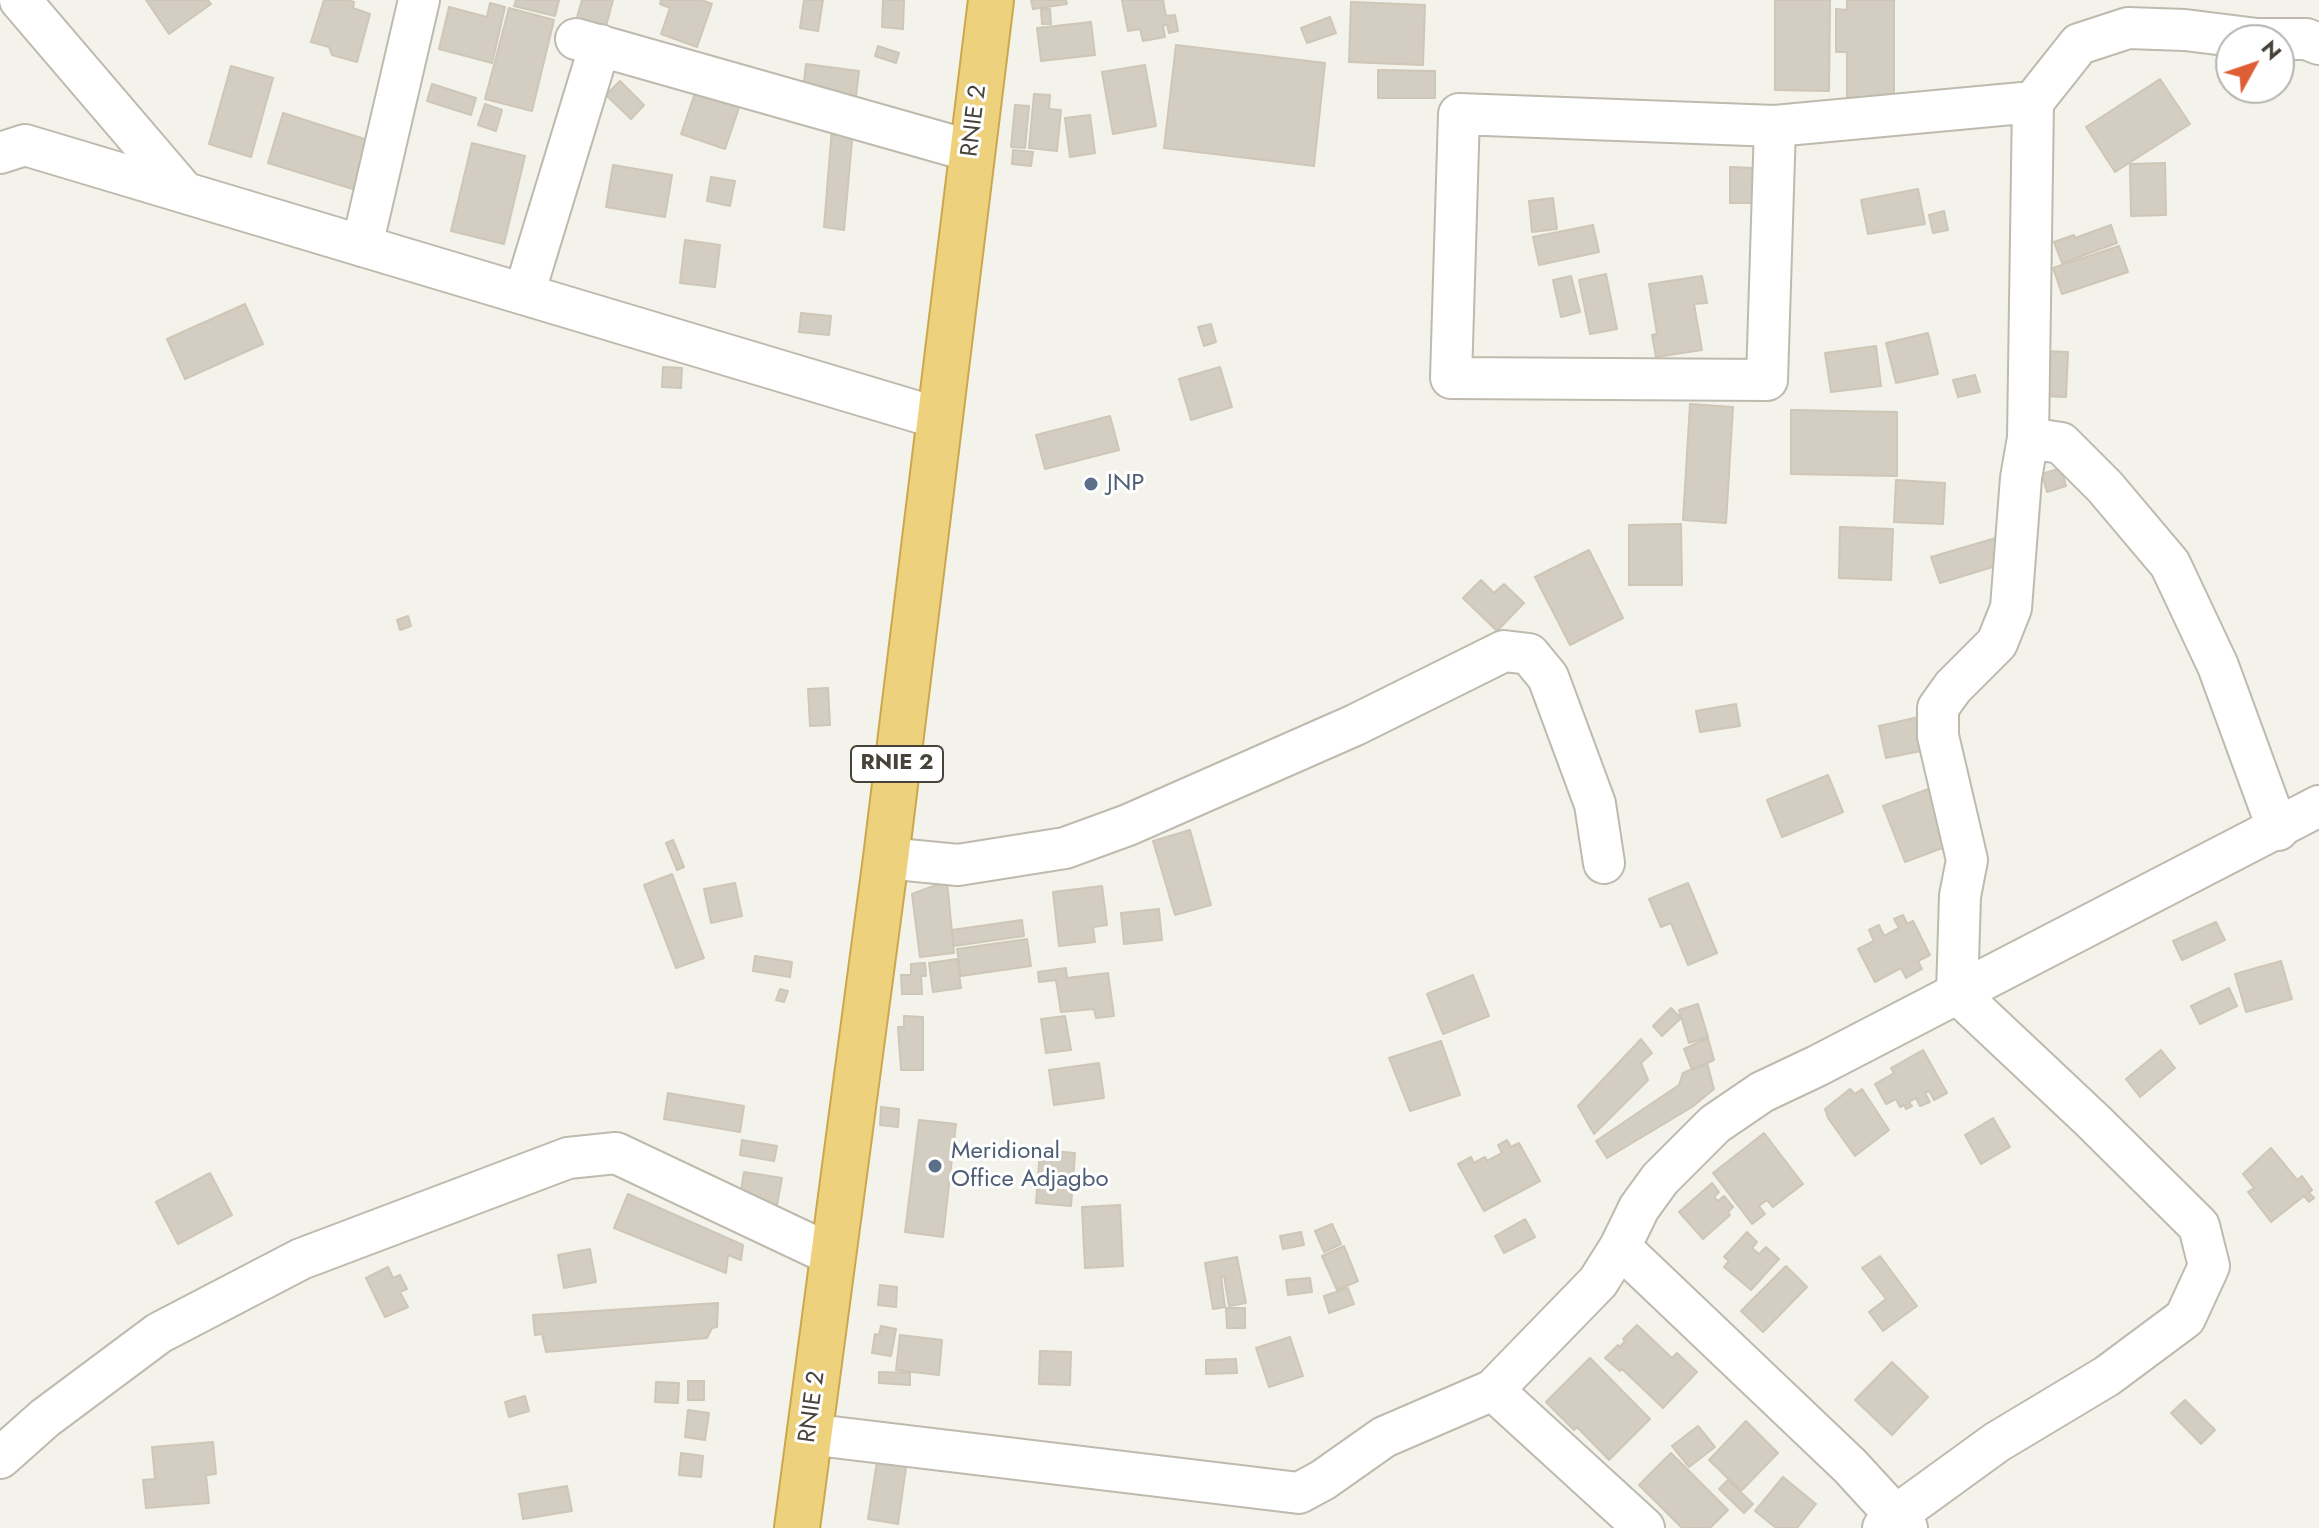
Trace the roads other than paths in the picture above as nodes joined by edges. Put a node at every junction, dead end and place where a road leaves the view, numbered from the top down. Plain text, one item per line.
1 (20, 0) edge
2 (419, 0) edge
3 (991, 0) edge
4 (2319, 44) edge
5 (2033, 102) junction
6 (1775, 126) junction
7 (971, 151) junction
8 (0, 153) edge
9 (185, 193) junction
10 (362, 246) junction
11 (524, 294) junction
12 (938, 418) junction
13 (2028, 438) junction
14 (2319, 806) edge
15 (2278, 830) junction
16 (886, 858) junction
17 (1604, 863) dead end
18 (1957, 993) junction
19 (1620, 1247) junction
20 (834, 1256) junction
21 (1493, 1390) junction
22 (808, 1434) junction
23 (0, 1458) edge
24 (1895, 1524) edge
25 (797, 1528) edge
26 (1644, 1528) edge

1 - 9 street
2 - 10 street
3 - 7 highway, RNIE 2 / RNIE 2
4 - 5 street
5 - 6 street
5 - 13 street
6 - 6 street
7 - 11 street
7 - 12 highway, RNIE 2 / RNIE 2
8 - 9 street
9 - 10 street
10 - 11 street
11 - 12 street
12 - 16 highway, RNIE 2 / RNIE 2
13 - 15 street
13 - 18 street
14 - 15 street
15 - 18 street
16 - 17 street
16 - 20 highway, RNIE 2 / RNIE 2
18 - 19 street
18 - 24 street
19 - 21 street
19 - 24 street
20 - 22 highway, RNIE 2 / RNIE 2
20 - 23 street
21 - 22 street
21 - 26 street
22 - 25 highway, RNIE 2 / RNIE 2

